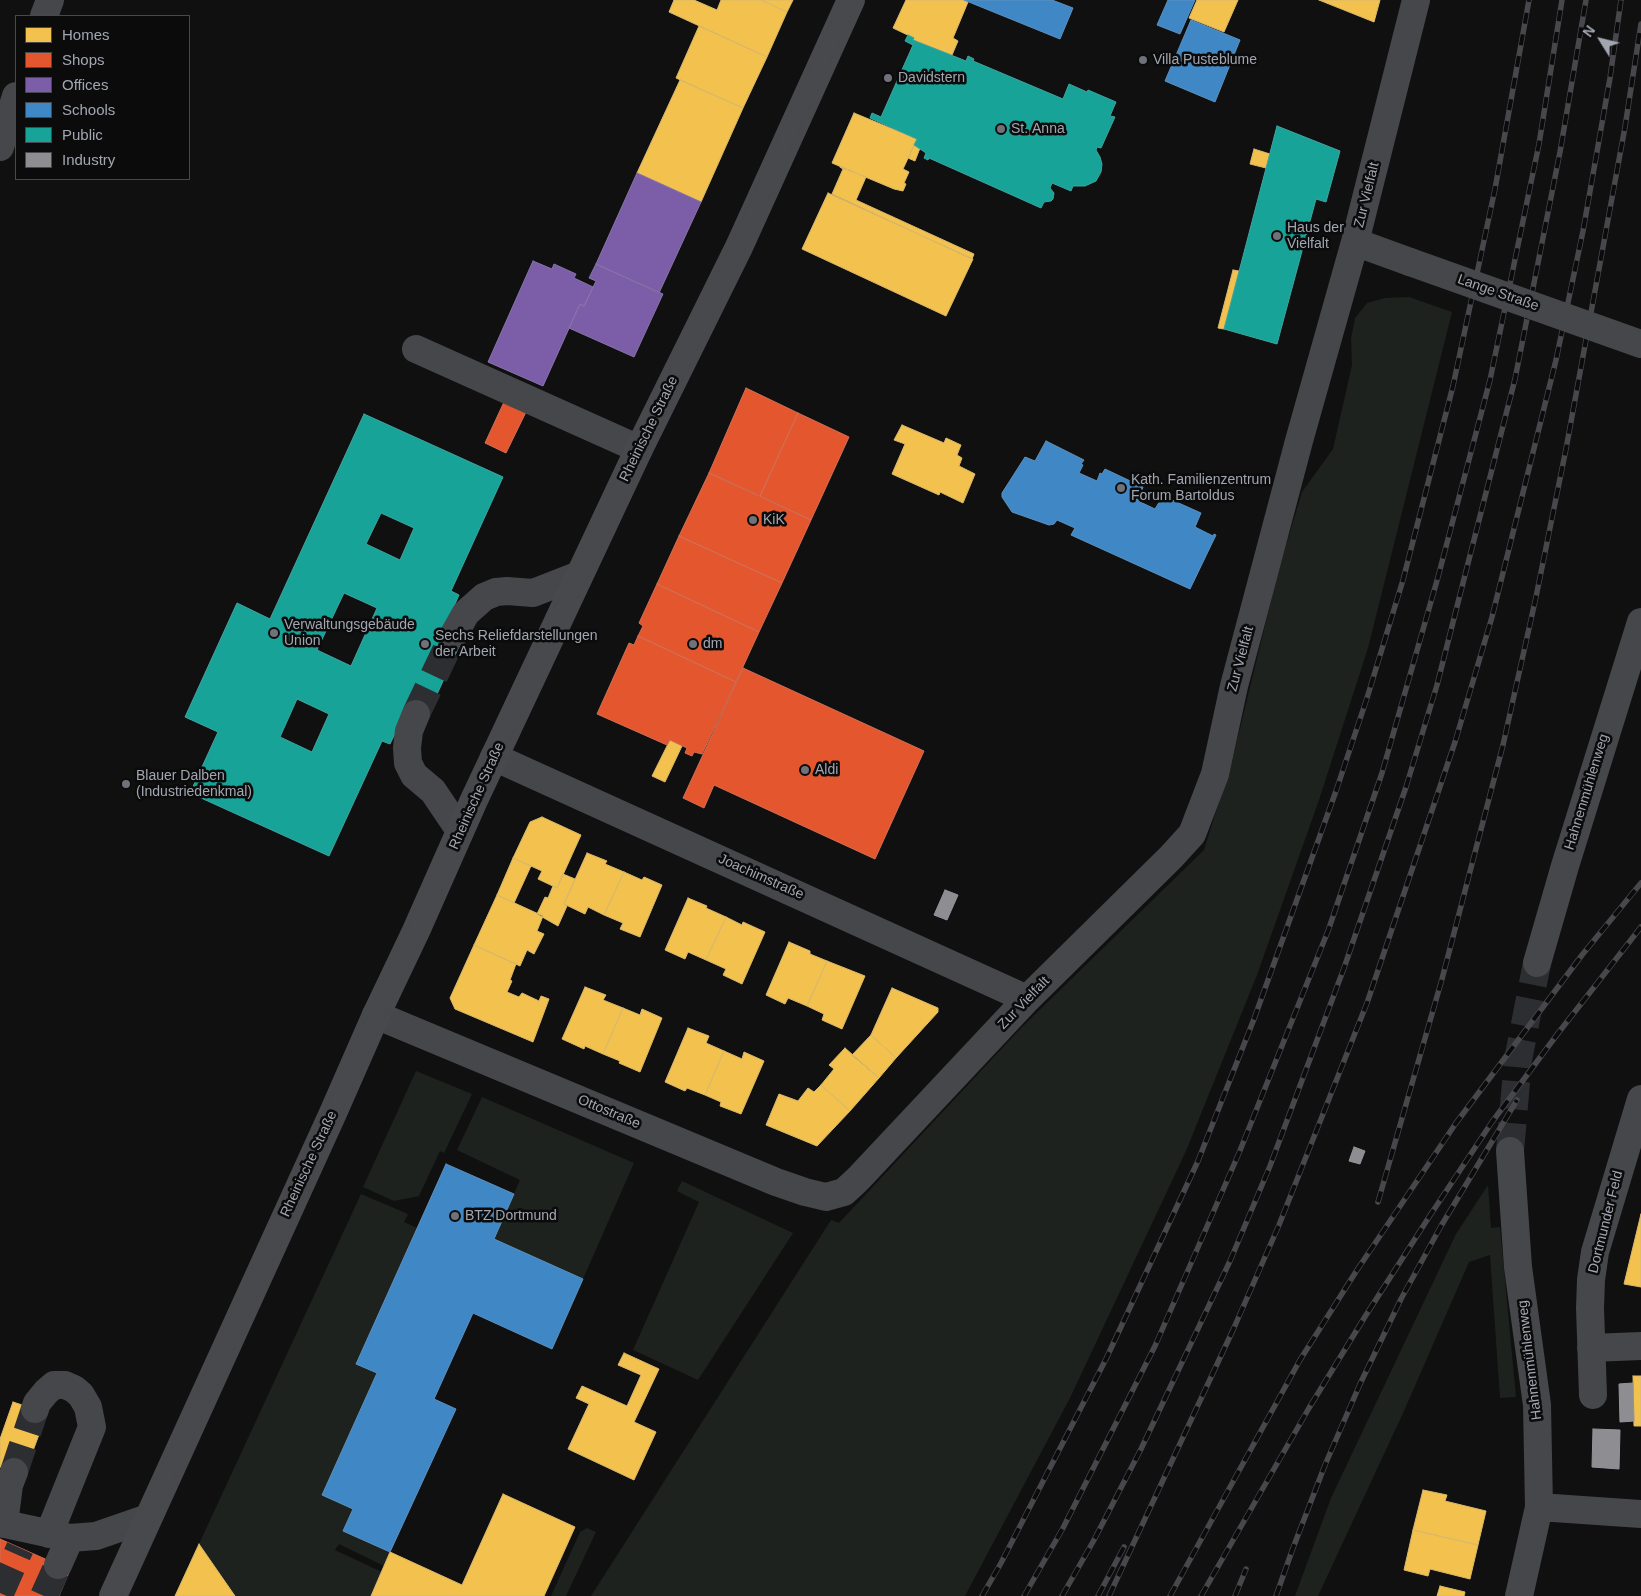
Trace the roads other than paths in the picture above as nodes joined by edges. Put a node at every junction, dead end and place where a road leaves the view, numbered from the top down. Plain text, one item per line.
1 (50, 0) edge
2 (851, 0) edge
3 (1416, 0) edge
4 (44, 15) edge
5 (15, 99) edge
6 (0, 147) edge
7 (1355, 242) junction
8 (1641, 344) edge
9 (416, 350) dead end
10 (639, 449) junction
11 (579, 575) junction
12 (1641, 622) edge
13 (453, 636) tunnel mouth
14 (416, 714) tunnel mouth
15 (494, 757) junction
16 (460, 831) junction
17 (1537, 963) tunnel mouth
18 (1027, 999) junction
19 (376, 1015) junction
20 (1641, 1099) edge
21 (1510, 1151) tunnel mouth
22 (844, 1192) joint
23 (1641, 1346) edge
24 (1591, 1348) junction
25 (1593, 1395) dead end
26 (35, 1409) tunnel mouth
27 (14, 1472) tunnel mouth
28 (1539, 1508) junction
29 (1641, 1514) edge
30 (148, 1518) junction
31 (29, 1533) edge
32 (58, 1565) dead end
33 (113, 1596) edge
34 (1519, 1596) edge

1 - 4 street
2 - 10 main road, Rheinische Straße
3 - 7 street, Zur Vielfalt
5 - 6 street
7 - 8 street, Lange Straße, bridge
7 - 18 street, Zur Vielfalt
9 - 10 street
10 - 11 main road, Rheinische Straße
11 - 13 street
11 - 15 main road, Rheinische Straße
12 - 17 street, Hahnenmühlenweg
14 - 16 street
15 - 16 main road, Rheinische Straße
15 - 18 street, Joachimstraße
16 - 19 main road, Rheinische Straße
18 - 22 street, Zur Vielfalt
19 - 22 street, Ottostraße
19 - 30 main road, Rheinische Straße
20 - 24 street, Dortmunder Feld
21 - 28 street, Hahnenmühlenweg
23 - 24 street
24 - 25 street, Dortmunder Feld
26 - 31 street
27 - 31 street
28 - 29 street
28 - 34 street, Hahnenmühlenweg
30 - 31 street
30 - 33 main road, Rheinische Straße
31 - 32 street

